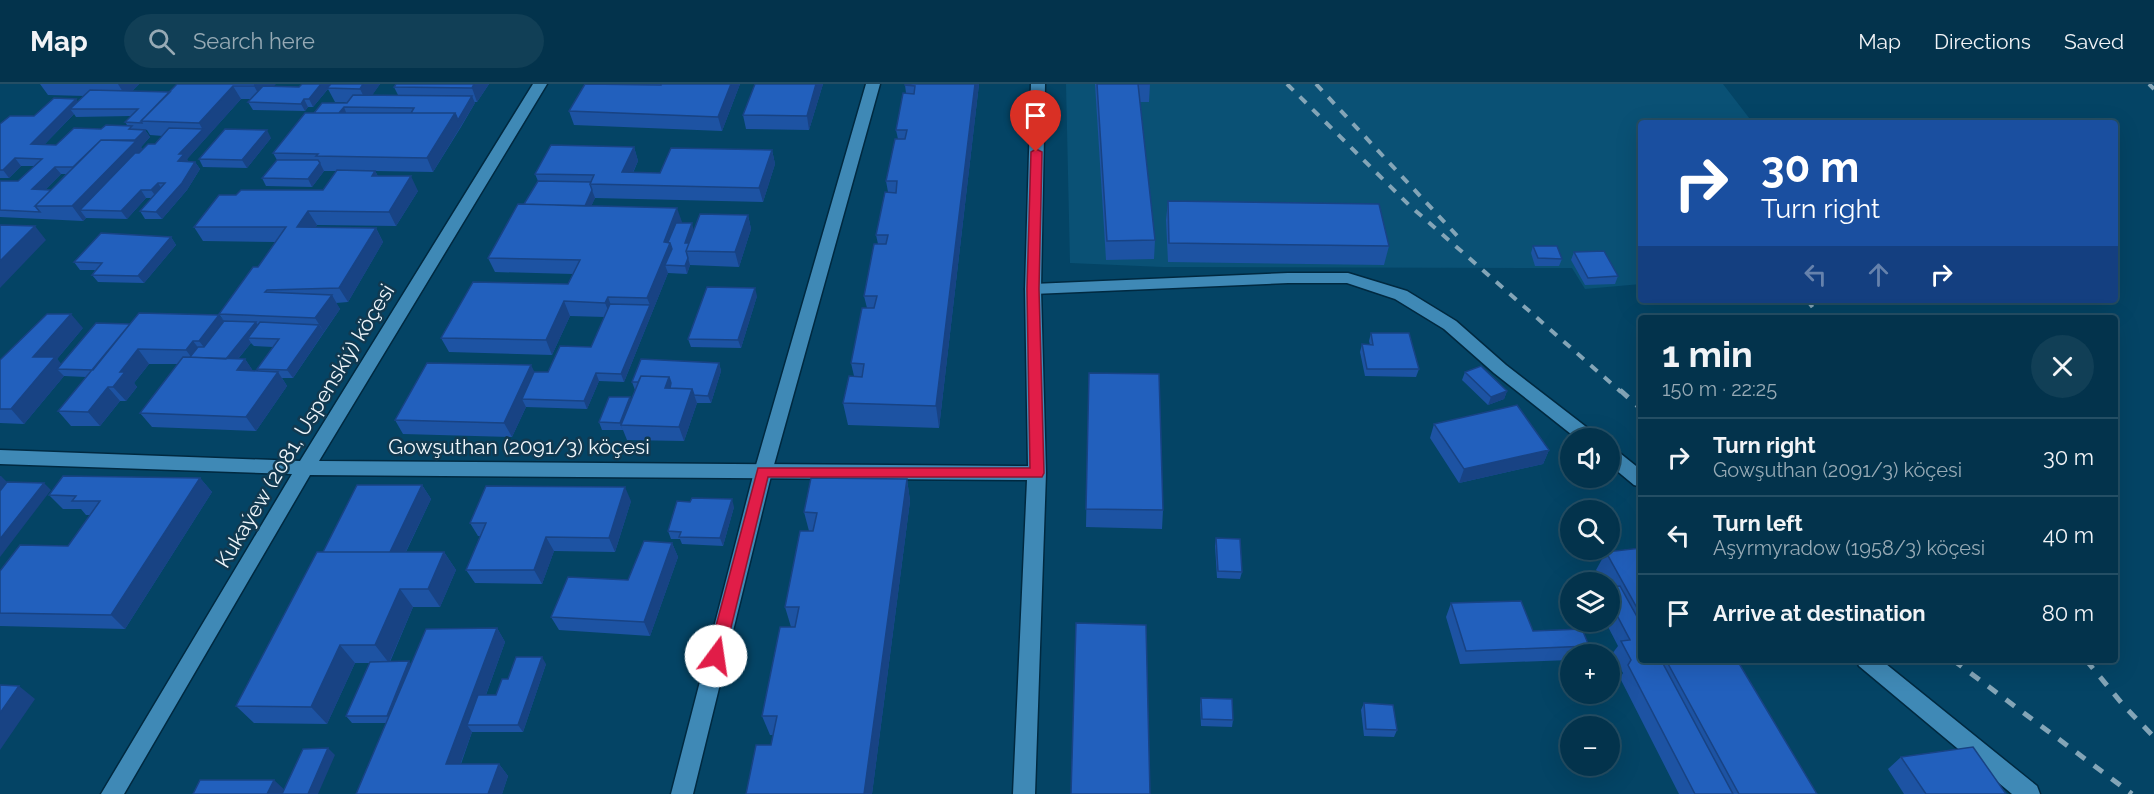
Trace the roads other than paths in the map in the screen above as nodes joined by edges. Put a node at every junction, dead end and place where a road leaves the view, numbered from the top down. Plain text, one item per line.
1 (540, 84) edge
2 (873, 84) edge
3 (1038, 84) edge
4 (1033, 289) junction
5 (1575, 428) edge
6 (0, 457) edge
7 (1620, 463) edge
8 (305, 468) junction
9 (763, 471) junction
10 (1037, 473) junction
11 (1638, 478) edge
12 (1870, 663) edge
13 (112, 794) edge
14 (682, 794) edge
15 (1024, 794) edge
16 (2029, 794) edge

1 - 8 street, Kukaýew (2081, Uspenskiý) köçesi
2 - 9 street
3 - 4 street
4 - 5 street
4 - 10 street
6 - 8 street, Gowşuthan (2091/3) köçesi
7 - 11 street
8 - 9 street, Gowşuthan (2091/3) köçesi
8 - 13 street, Kukaýew (2081, Uspenskiý) köçesi
9 - 10 street, Gowşuthan (2091/3) köçesi
9 - 14 street
10 - 15 street
12 - 16 street

